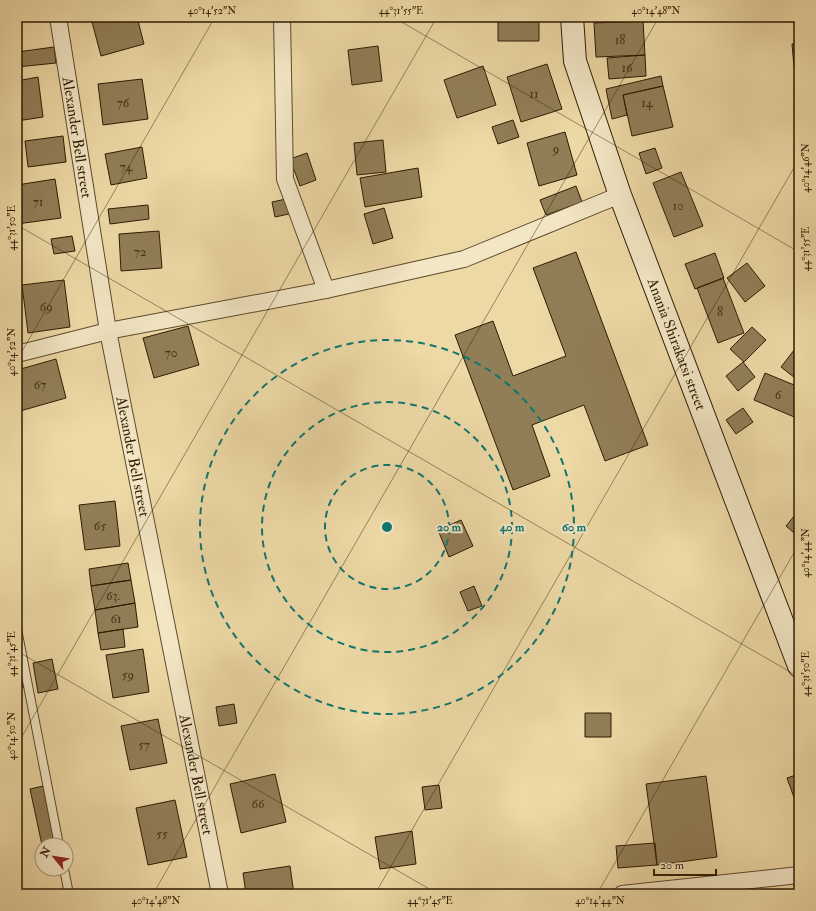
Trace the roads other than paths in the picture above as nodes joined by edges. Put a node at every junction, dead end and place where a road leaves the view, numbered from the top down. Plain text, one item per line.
1 (58, 17) edge
2 (282, 17) edge
3 (572, 17) edge
4 (620, 195) junction
5 (326, 290) junction
6 (108, 331) junction
7 (17, 354) edge
8 (17, 629) edge
9 (799, 666) edge
10 (58, 837) edge
11 (799, 875) edge
12 (66, 877) edge
13 (69, 894) edge
14 (220, 894) edge
15 (622, 894) edge

1 - 6 street, Alexander Bell street
2 - 5 street
3 - 4 main road, Anania Shirakatsi street
4 - 5 street
4 - 9 main road, Anania Shirakatsi street
5 - 6 street
6 - 7 street
6 - 14 street, Alexander Bell street
8 - 10 lane
11 - 15 street
12 - 13 lane

